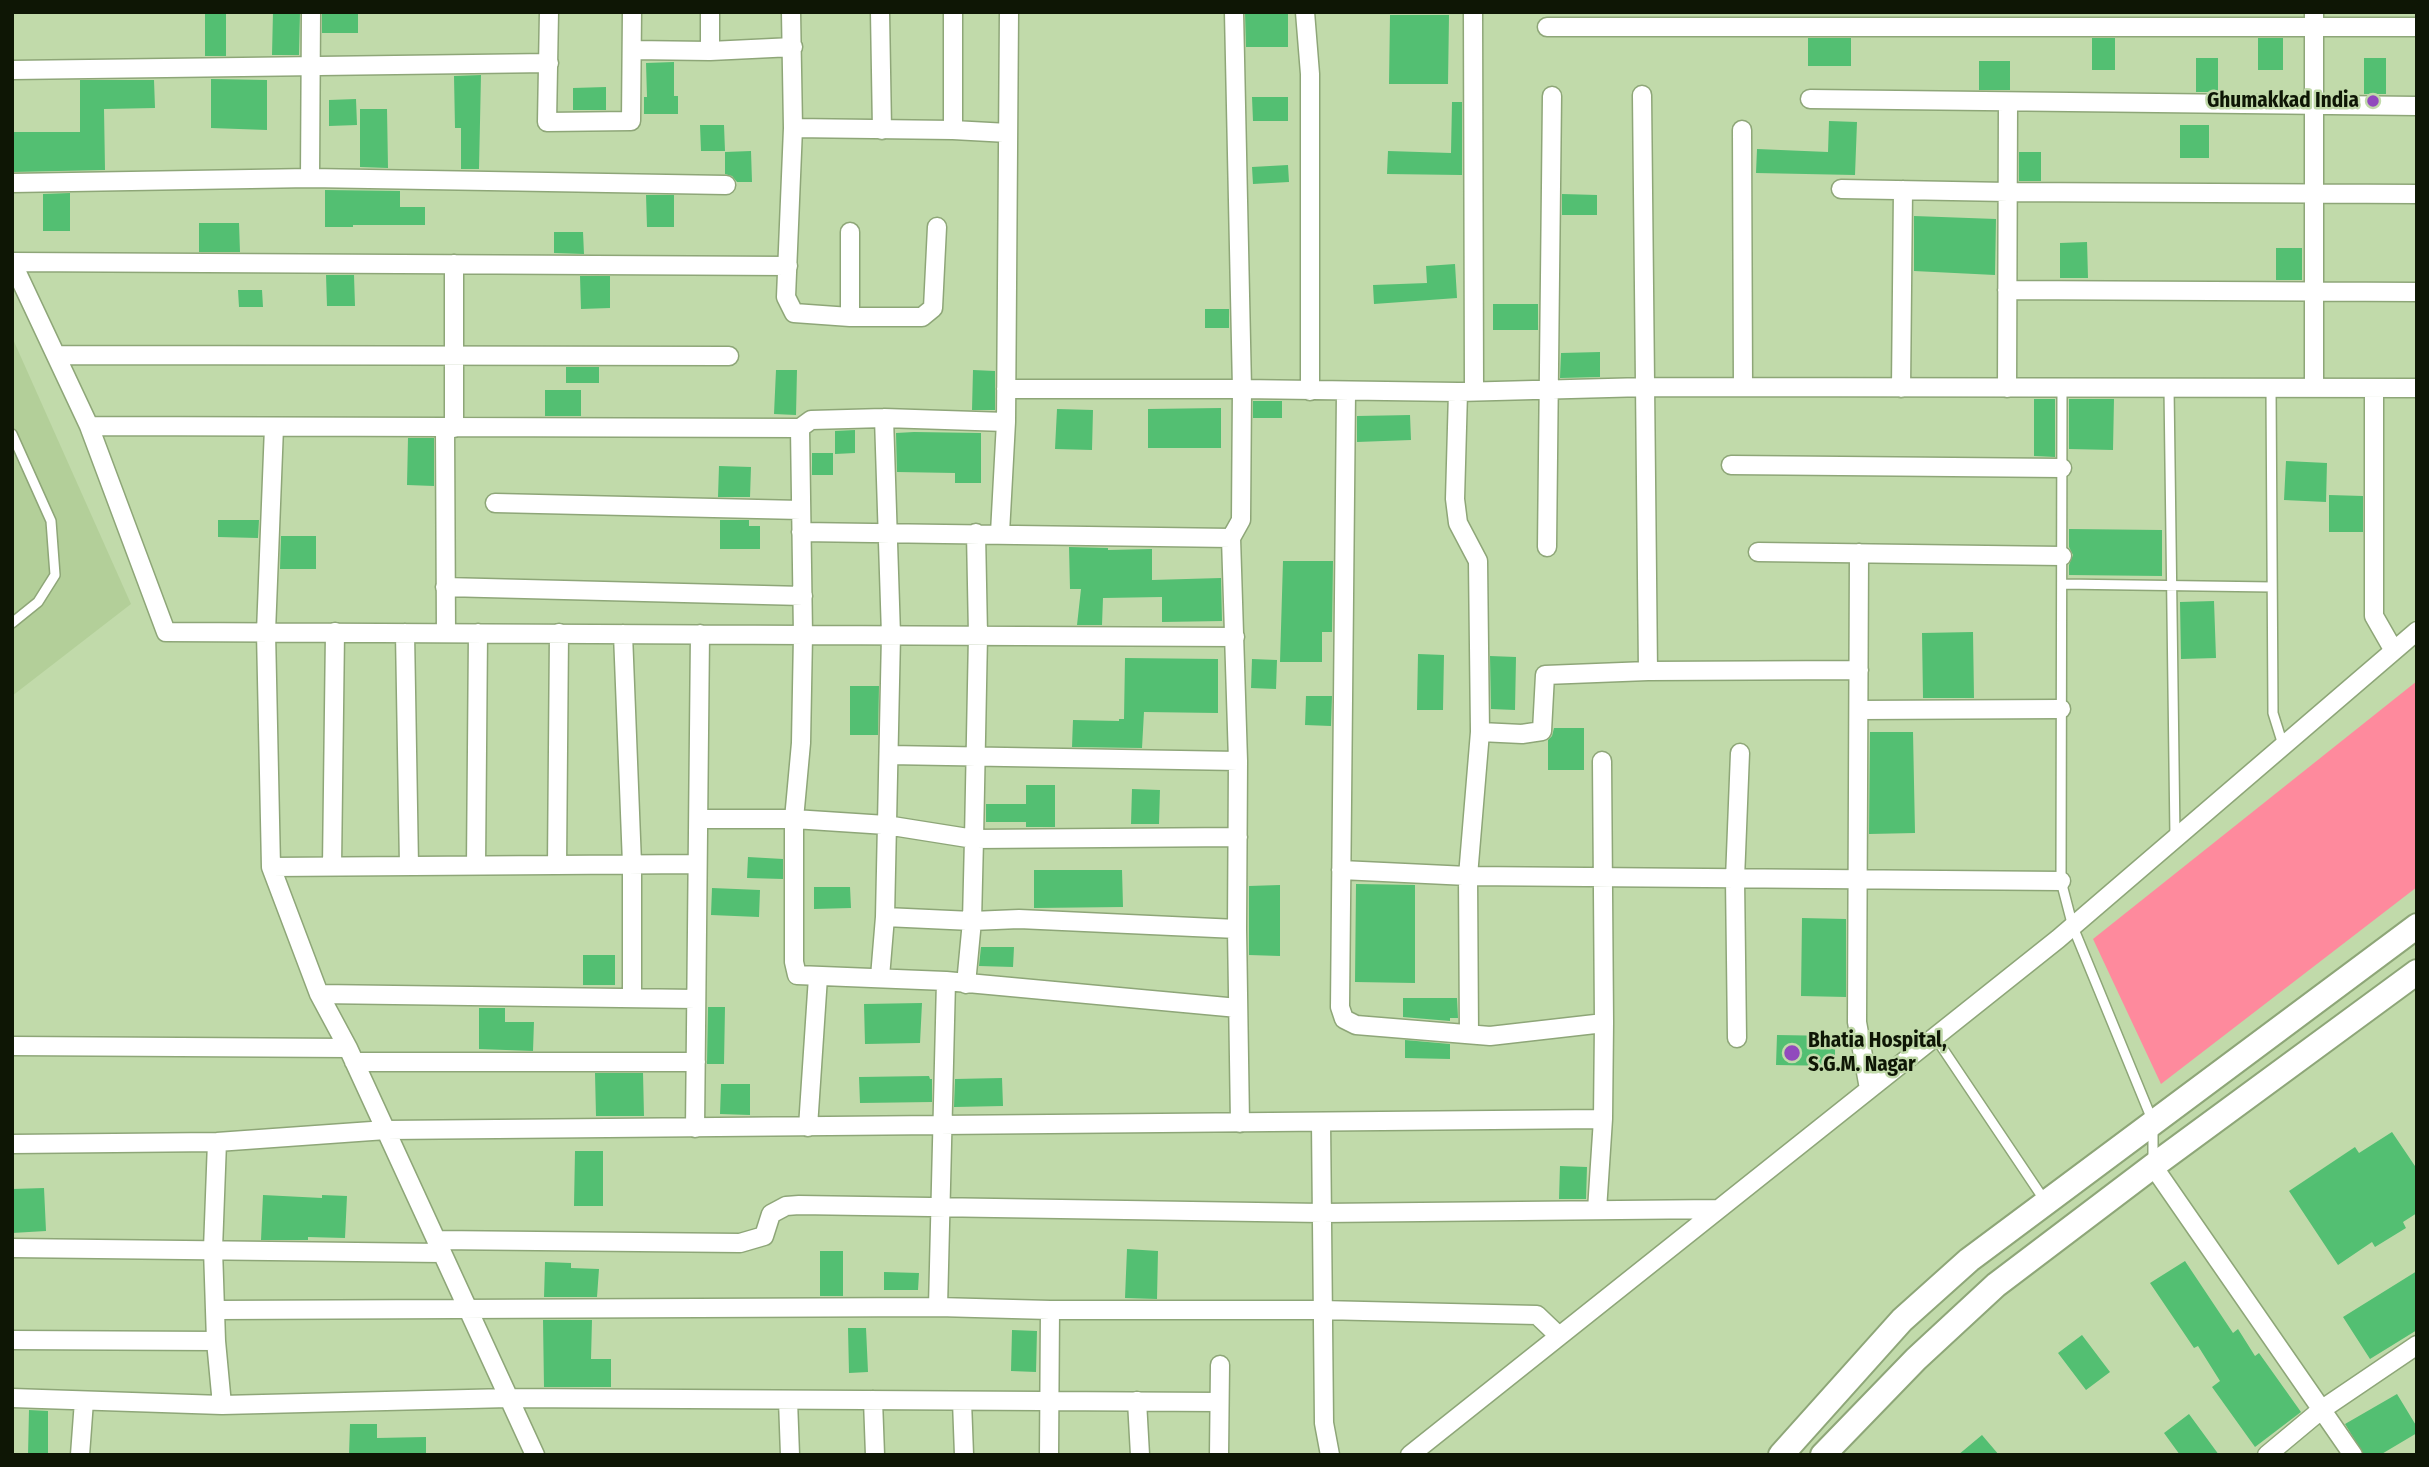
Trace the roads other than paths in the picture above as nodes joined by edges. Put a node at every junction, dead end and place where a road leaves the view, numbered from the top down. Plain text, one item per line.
1 (310, 12) edge
2 (550, 12) edge
3 (632, 12) edge
4 (710, 12) edge
5 (791, 12) edge
6 (880, 12) edge
7 (953, 12) edge
8 (1009, 12) edge
9 (1234, 12) edge
10 (1305, 12) edge
11 (1473, 12) edge
12 (2314, 20) edge
13 (1547, 27) dead end
14 (2417, 27) edge
15 (793, 47) junction
16 (632, 50) junction
17 (710, 51) junction
18 (549, 63) junction
19 (310, 66) junction
20 (12, 70) edge
21 (1642, 95) dead end
22 (1552, 96) dead end
23 (1810, 99) dead end
24 (2008, 103) junction
25 (2314, 106) junction
26 (2417, 106) edge
27 (793, 128) junction
28 (882, 130) junction
29 (953, 130) junction
30 (1742, 130) dead end
31 (1008, 134) junction
32 (310, 178) junction
33 (12, 183) edge
34 (726, 185) dead end
35 (1842, 189) dead end
36 (1903, 190) junction
37 (2008, 192) junction
38 (2314, 194) junction
39 (2417, 194) edge
40 (937, 227) dead end
41 (850, 232) dead end
42 (12, 262) edge
43 (454, 264) junction
44 (788, 266) junction
45 (2007, 290) junction
46 (2312, 291) junction
47 (2417, 292) edge
48 (850, 317) junction
49 (57, 355) junction
50 (454, 355) junction
51 (729, 356) dead end
52 (1646, 387) junction
53 (1744, 387) junction
54 (2314, 387) junction
55 (1901, 388) junction
56 (2007, 388) junction
57 (2062, 388) junction
58 (2169, 388) junction
59 (2271, 388) junction
60 (2374, 388) junction
61 (2417, 388) edge
62 (1006, 389) junction
63 (1242, 389) junction
64 (1310, 391) junction
65 (1549, 391) junction
66 (1346, 392) junction
67 (1466, 392) junction
68 (884, 418) junction
69 (1006, 422) junction
70 (89, 426) junction
71 (274, 427) junction
72 (450, 428) junction
73 (800, 428) junction
74 (12, 434) edge
75 (1731, 465) dead end
76 (2062, 468) junction
77 (495, 503) dead end
78 (801, 510) junction
79 (801, 532) junction
80 (889, 533) junction
81 (976, 533) junction
82 (1000, 533) junction
83 (1231, 538) junction
84 (1547, 547) dead end
85 (1758, 552) dead end
86 (1859, 554) junction
87 (2062, 556) junction
88 (2062, 584) junction
89 (2172, 585) junction
90 (445, 587) junction
91 (2272, 587) junction
92 (803, 596) junction
93 (12, 623) edge
94 (2417, 631) edge
95 (266, 632) junction
96 (335, 632) junction
97 (405, 633) junction
98 (446, 633) junction
99 (478, 633) junction
100 (559, 633) junction
101 (623, 634) junction
102 (700, 634) junction
103 (803, 635) junction
104 (891, 635) junction
105 (978, 635) junction
106 (1235, 637) junction
107 (2394, 651) junction
108 (1859, 670) junction
109 (1648, 671) junction
110 (2061, 709) junction
111 (1859, 710) junction
112 (1480, 732) junction
113 (2284, 746) junction
114 (1740, 753) dead end
115 (889, 755) junction
116 (976, 758) junction
117 (1238, 761) junction
118 (1602, 761) dead end
119 (699, 819) junction
120 (794, 819) junction
121 (886, 825) junction
122 (1238, 837) junction
123 (2175, 838) junction
124 (974, 839) junction
125 (632, 864) junction
126 (698, 864) junction
127 (476, 865) junction
128 (557, 865) junction
129 (332, 866) junction
130 (408, 866) junction
131 (271, 867) junction
132 (1341, 870) junction
133 (1468, 876) junction
134 (1602, 877) junction
135 (1735, 879) junction
136 (1858, 880) junction
137 (2061, 881) junction
138 (885, 917) junction
139 (972, 921) junction
140 (2417, 926) edge
141 (2073, 927) junction
142 (1237, 929) junction
143 (2417, 972) edge
144 (818, 977) junction
145 (880, 977) junction
146 (946, 981) junction
147 (966, 984) junction
148 (319, 994) junction
149 (632, 998) junction
150 (696, 999) junction
151 (1238, 1008) junction
152 (1604, 1023) junction
153 (1469, 1034) junction
154 (1935, 1037) junction
155 (1737, 1038) dead end
156 (12, 1045) edge
157 (351, 1055) junction
158 (696, 1062) junction
159 (1869, 1089) junction
160 (1602, 1119) junction
161 (1321, 1122) junction
162 (2153, 1122) junction
163 (1240, 1123) junction
164 (943, 1126) junction
165 (808, 1127) junction
166 (695, 1128) junction
167 (386, 1130) junction
168 (217, 1142) junction
169 (12, 1144) edge
170 (2153, 1166) junction
171 (2046, 1202) junction
172 (941, 1208) junction
173 (1719, 1209) junction
174 (1597, 1210) junction
175 (1322, 1213) junction
176 (439, 1246) junction
177 (12, 1248) edge
178 (212, 1249) junction
179 (938, 1307) junction
180 (468, 1309) junction
181 (216, 1310) junction
182 (1050, 1310) junction
183 (1321, 1310) junction
184 (1559, 1336) junction
185 (12, 1340) edge
186 (216, 1341) junction
187 (2417, 1345) edge
188 (1220, 1365) dead end
189 (12, 1398) edge
190 (509, 1398) junction
191 (788, 1399) junction
192 (873, 1400) junction
193 (84, 1401) junction
194 (962, 1401) junction
195 (1048, 1401) junction
196 (1137, 1401) junction
197 (1219, 1402) junction
198 (222, 1405) junction
199 (2321, 1410) junction
200 (80, 1455) edge
201 (535, 1455) edge
202 (790, 1455) edge
203 (875, 1455) edge
204 (964, 1455) edge
205 (1049, 1455) edge
206 (1140, 1455) edge
207 (1219, 1455) edge
208 (1330, 1455) edge
209 (1410, 1455) edge
210 (1782, 1455) edge
211 (1823, 1455) edge
212 (2267, 1455) edge
213 (2353, 1455) edge

1 - 19 street
2 - 18 street
3 - 16 street
4 - 17 street
5 - 15 street
6 - 28 street
7 - 29 street
8 - 31 street
9 - 63 street
10 - 64 street
11 - 67 street
12 - 13 street
12 - 14 street
12 - 25 street
15 - 17 street
15 - 27 street
16 - 17 street
16 - 18 street
18 - 19 street
19 - 20 street
19 - 32 street
21 - 52 street
22 - 65 street
23 - 24 street
24 - 25 street
24 - 37 street
25 - 26 street
25 - 38 street
27 - 28 street
27 - 44 street
28 - 29 street
29 - 31 street
30 - 53 street
31 - 62 street
32 - 33 street
32 - 34 street
35 - 36 street
36 - 37 street
36 - 55 street
37 - 38 street
37 - 45 street
38 - 39 street
38 - 46 street
40 - 48 street
41 - 48 street
42 - 43 street
42 - 49 street
43 - 44 street
43 - 50 street
44 - 48 street
45 - 46 street
45 - 56 street
46 - 47 street
46 - 54 street
49 - 50 street
49 - 70 street
50 - 51 street
50 - 72 street
52 - 53 street
52 - 65 street
52 - 109 street
53 - 55 street
54 - 59 street
54 - 60 street
55 - 56 street
56 - 57 street
57 - 58 street
57 - 76 lane
58 - 59 street
58 - 89 lane
59 - 91 lane
60 - 61 street
60 - 107 street
62 - 63 street
62 - 69 street
63 - 64 street
63 - 83 street
64 - 66 street
65 - 67 street
65 - 84 street
66 - 67 street
66 - 132 street
67 - 112 street
68 - 69 street
68 - 73 street
68 - 80 street
69 - 82 street
70 - 71 street
70 - 95 street
71 - 72 street
71 - 95 street
72 - 73 street
72 - 90 street
73 - 78 street
74 - 93 lane
75 - 76 street
76 - 87 lane
77 - 78 street
78 - 79 street
79 - 80 street
79 - 92 street
80 - 81 street
80 - 104 street
81 - 82 street
81 - 105 street
82 - 83 street
83 - 106 street
85 - 86 street
86 - 87 street
86 - 108 street
87 - 88 lane
88 - 89 lane
88 - 110 lane
89 - 91 lane
89 - 123 lane
90 - 92 street
90 - 98 street
91 - 113 lane
92 - 103 street
94 - 107 street
95 - 96 street
95 - 131 street
96 - 97 street
96 - 129 street
97 - 98 street
97 - 130 street
98 - 99 street
99 - 100 street
99 - 127 street
100 - 101 street
100 - 128 street
101 - 102 street
101 - 125 street
102 - 103 street
102 - 119 street
103 - 104 street
103 - 120 street
104 - 105 street
104 - 115 street
105 - 106 street
105 - 116 street
106 - 117 street
107 - 113 street
108 - 109 street
108 - 111 street
109 - 112 street
110 - 111 street
110 - 137 lane
111 - 136 street
112 - 133 street
113 - 123 street
114 - 135 street
115 - 116 street
115 - 121 street
116 - 117 street
116 - 124 street
117 - 122 street
118 - 134 street
119 - 120 street
119 - 126 street
120 - 121 street
120 - 144 street
121 - 124 street
121 - 138 street
122 - 124 street
122 - 142 street
123 - 141 street
124 - 139 street
125 - 126 street
125 - 128 street
125 - 149 street
126 - 150 street
127 - 128 street
127 - 130 street
129 - 130 street
129 - 131 street
131 - 148 street
132 - 133 street
132 - 153 street
133 - 134 street
133 - 153 street
134 - 135 street
134 - 152 street
135 - 136 street
135 - 155 street
136 - 137 street
136 - 159 street
137 - 141 lane
138 - 139 street
138 - 145 street
139 - 142 street
139 - 147 street
140 - 162 street
141 - 154 street
141 - 162 lane
142 - 151 street
143 - 170 street
144 - 145 street
144 - 165 street
145 - 146 street
146 - 147 street
146 - 164 street
147 - 151 street
148 - 149 street
148 - 157 street
149 - 150 street
150 - 158 street
151 - 163 street
152 - 153 street
152 - 160 street
154 - 159 street
154 - 171 lane
156 - 157 street
157 - 158 street
157 - 167 street
158 - 166 street
159 - 173 street
160 - 161 street
160 - 174 street
161 - 163 street
161 - 175 street
162 - 170 lane
162 - 171 street
163 - 164 street
164 - 165 street
164 - 172 street
165 - 166 street
166 - 167 street
167 - 168 street
167 - 176 street
168 - 169 street
168 - 178 street
170 - 199 street
170 - 211 street
171 - 210 street
172 - 175 street
172 - 176 street
172 - 179 street
173 - 174 street
173 - 184 street
174 - 175 street
175 - 183 street
176 - 178 street
176 - 180 street
177 - 178 street
178 - 181 street
179 - 180 street
179 - 182 street
180 - 181 street
180 - 190 street
181 - 186 street
182 - 183 street
182 - 195 street
183 - 184 street
183 - 208 street
184 - 209 street
185 - 186 street
186 - 198 street
187 - 199 street
188 - 197 street
189 - 193 street
190 - 191 street
190 - 198 street
190 - 201 street
191 - 192 street
191 - 202 street
192 - 194 street
192 - 203 street
193 - 198 street
193 - 200 street
194 - 195 street
194 - 204 street
195 - 196 street
195 - 205 street
196 - 197 street
196 - 206 street
197 - 207 street
199 - 212 street
199 - 213 street

